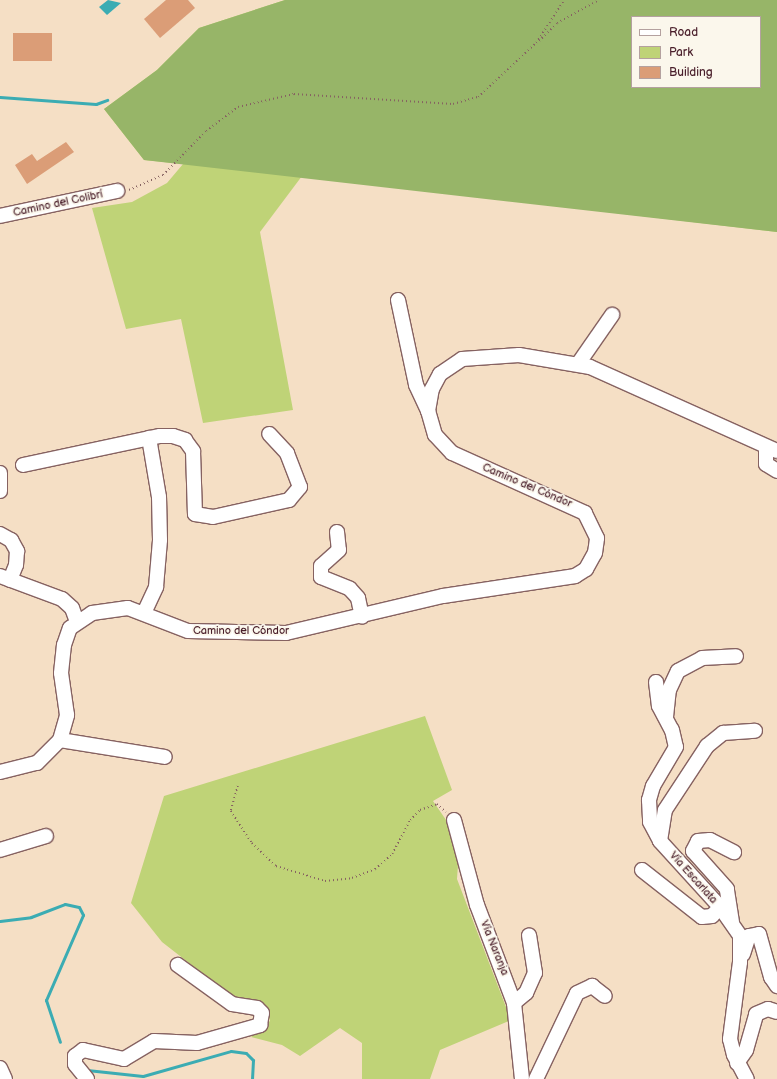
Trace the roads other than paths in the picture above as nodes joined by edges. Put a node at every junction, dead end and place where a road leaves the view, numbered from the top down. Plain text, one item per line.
1 (117, 191) road end
2 (0, 216) edge
3 (398, 300) dead end
4 (612, 315) dead end
5 (578, 364) junction
6 (428, 411) junction
7 (269, 434) dead end
8 (149, 438) junction
9 (772, 449) edge
10 (23, 465) dead end
11 (777, 471) edge
12 (0, 473) edge
13 (0, 491) edge
14 (337, 532) dead end
15 (0, 534) edge
16 (5, 578) edge
17 (144, 613) junction
18 (362, 617) junction
19 (77, 622) junction
20 (736, 656) dead end
21 (656, 682) dead end
22 (666, 719) junction
23 (755, 731) dead end
24 (60, 740) junction
25 (165, 757) dead end
26 (0, 772) edge
27 (454, 820) road end
28 (46, 836) dead end
29 (660, 841) junction
30 (0, 850) edge
31 (734, 852) dead end
32 (642, 870) dead end
33 (720, 907) junction
34 (732, 922) junction
35 (529, 935) dead end
36 (740, 962) junction
37 (178, 965) dead end
38 (777, 986) edge
39 (604, 996) dead end
40 (514, 1003) junction
41 (777, 1012) edge
42 (737, 1063) junction
43 (0, 1068) edge
44 (5, 1079) edge
45 (87, 1079) edge
46 (522, 1079) edge
47 (536, 1079) edge
48 (747, 1079) edge

1 - 2 street, Camino del Colibrí
3 - 6 street, Camino del Cóndor
4 - 5 street
5 - 6 street
5 - 9 street
6 - 18 street, Camino del Cóndor
7 - 8 street
8 - 10 street
8 - 17 street
9 - 11 street
12 - 13 street
14 - 18 street
15 - 16 street
16 - 19 street
17 - 18 street, Camino del Cóndor
17 - 19 street, Camino del Cóndor
19 - 24 street
20 - 22 street
21 - 22 street, Vía Escarlata
22 - 29 street, Vía Escarlata
23 - 29 street
24 - 25 street
24 - 26 street
27 - 40 street, Vía Naranja
28 - 30 street
29 - 33 street, Vía Escarlata
31 - 34 street
32 - 33 street
33 - 34 street, Vía Escarlata
34 - 36 street, Vía Escarlata
35 - 40 street
36 - 38 street
36 - 42 street, Vía Escarlata
37 - 45 street
39 - 47 street
40 - 46 street, Vía Naranja
41 - 42 street
42 - 48 street, Vía Escarlata
43 - 44 street

